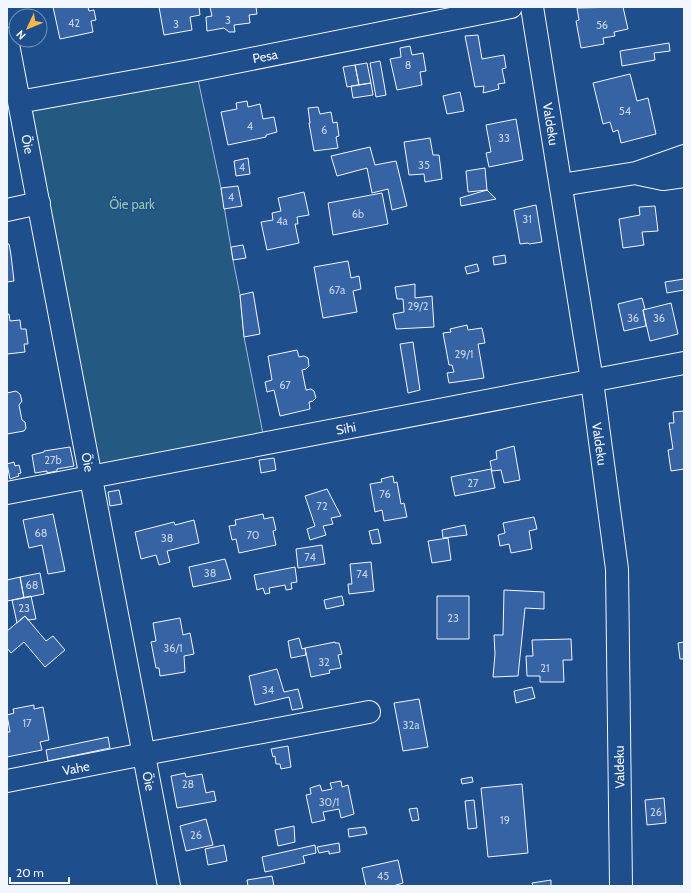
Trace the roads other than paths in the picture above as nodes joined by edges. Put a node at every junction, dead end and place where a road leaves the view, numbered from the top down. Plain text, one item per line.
1 (511, 7) edge
2 (532, 7) edge
3 (7, 39) edge
4 (19, 102) junction
5 (684, 156) edge
6 (636, 173) junction
7 (684, 176) edge
8 (561, 184) junction
9 (39, 203) junction
10 (7, 210) edge
11 (684, 363) edge
12 (592, 381) junction
13 (91, 477) junction
14 (7, 494) edge
15 (369, 712) dead end
16 (144, 754) junction
17 (7, 782) edge
18 (169, 886) edge
19 (621, 886) edge

1 - 4 street, Pesa
2 - 8 street, Valdeku
3 - 4 street, Õie
4 - 9 street, Õie
5 - 6 street
6 - 7 street
6 - 8 street
8 - 12 street, Valdeku
9 - 10 street
9 - 13 street, Õie
11 - 12 street, Sihi
12 - 13 street, Sihi
12 - 19 street, Valdeku
13 - 14 street, Sihi
13 - 16 street, Õie
15 - 16 street, Vahe
16 - 17 street, Vahe
16 - 18 street, Õie

